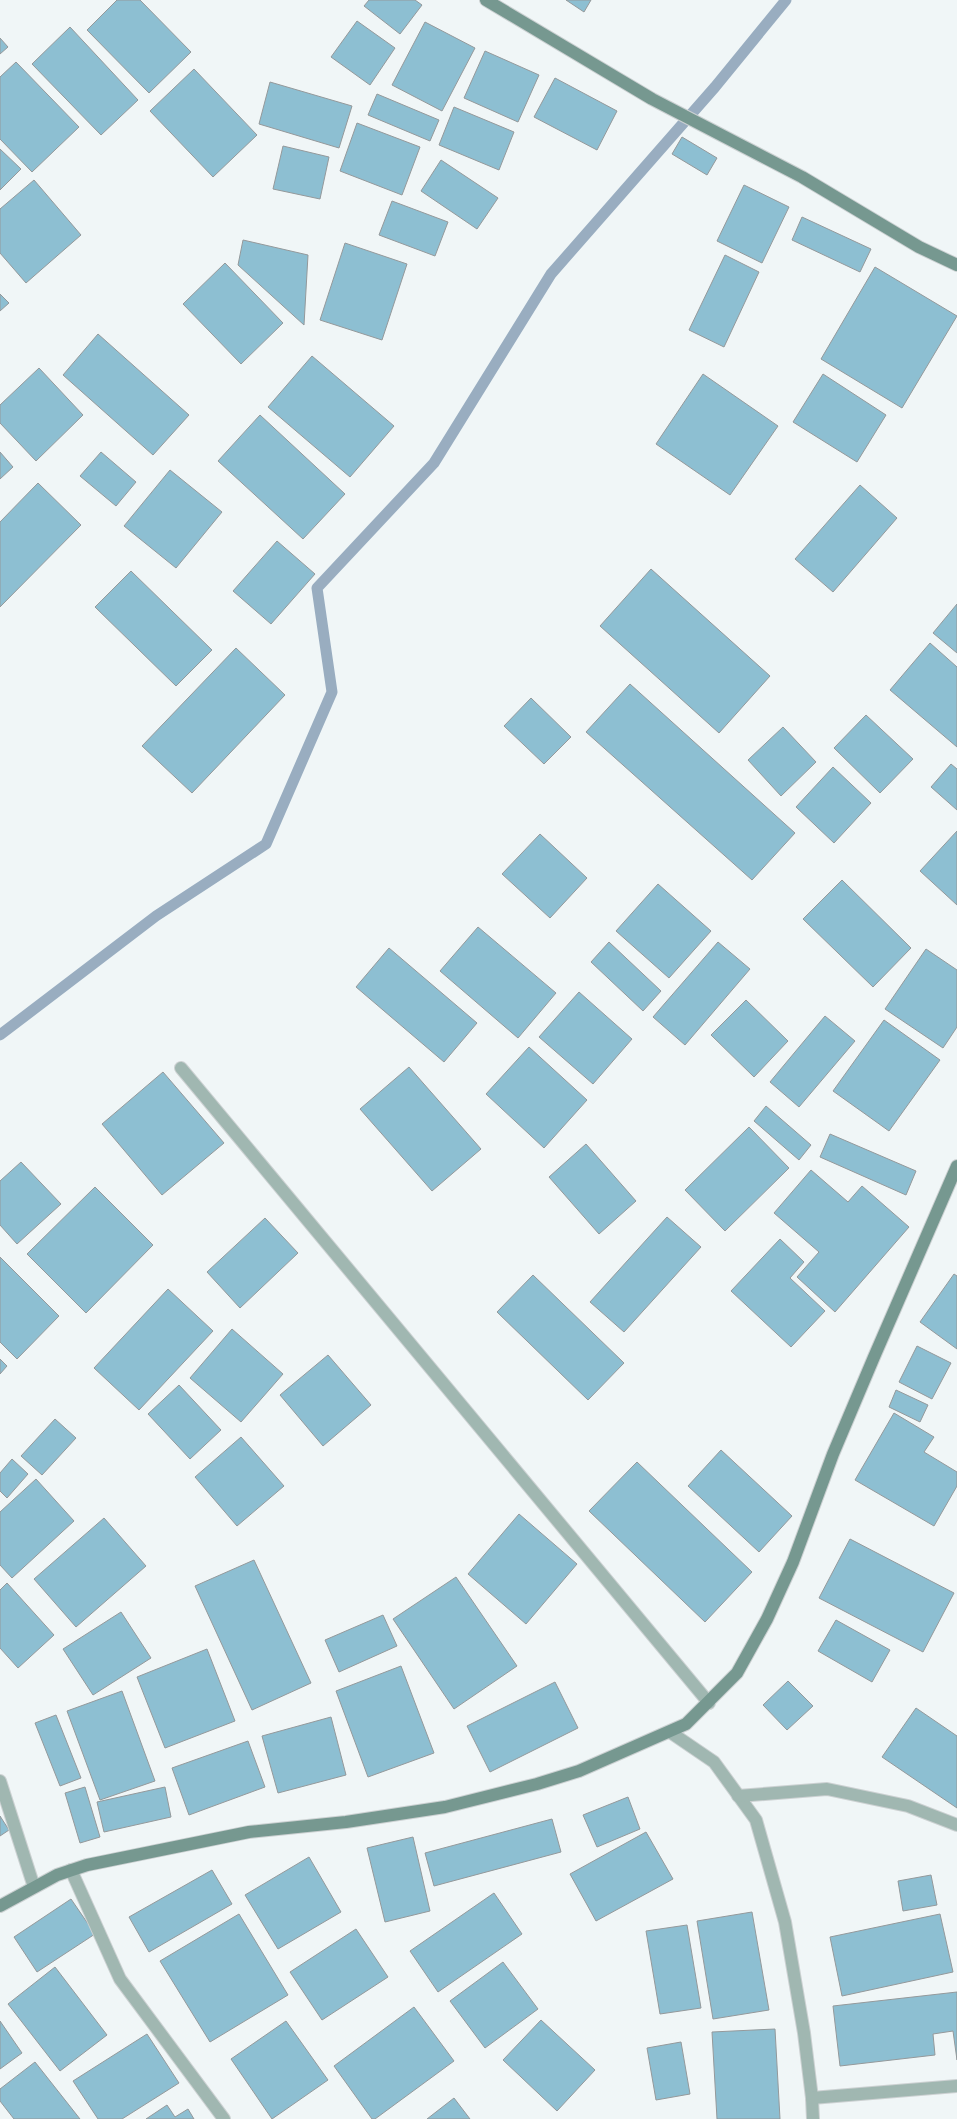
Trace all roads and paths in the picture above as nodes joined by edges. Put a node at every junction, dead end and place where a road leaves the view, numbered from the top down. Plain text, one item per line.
1 (486, 0) edge
2 (957, 265) edge
3 (182, 1068) dead end
4 (957, 1166) edge
5 (708, 1703) junction
6 (670, 1732) junction
7 (0, 1781) edge
8 (738, 1796) junction
9 (957, 1825) edge
10 (71, 1870) junction
11 (34, 1887) junction
12 (0, 1906) edge
13 (957, 2086) edge
14 (812, 2098) junction
15 (224, 2119) edge
16 (813, 2119) edge

1 - 2 street
3 - 5 street
4 - 5 street
5 - 6 street
6 - 8 street
6 - 10 street
7 - 11 street
8 - 9 street
8 - 14 street
10 - 11 street
10 - 15 street
11 - 12 street
13 - 14 street
14 - 16 street

